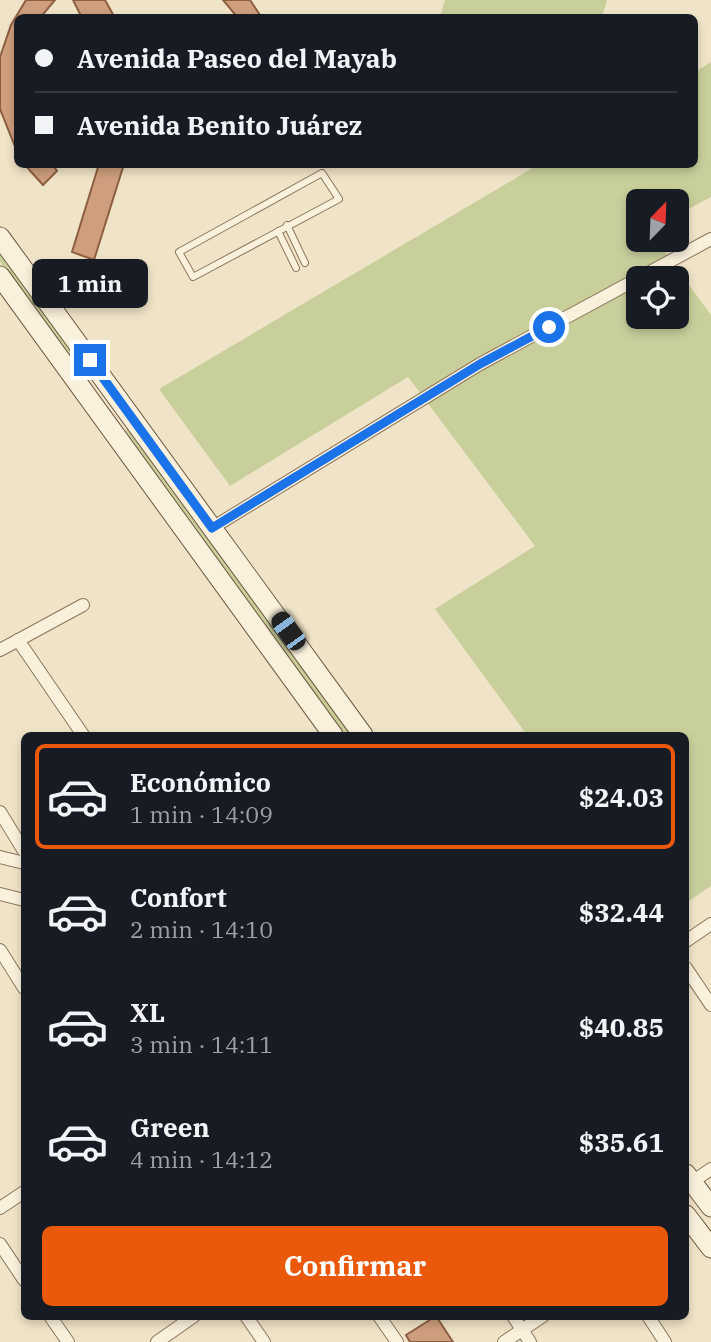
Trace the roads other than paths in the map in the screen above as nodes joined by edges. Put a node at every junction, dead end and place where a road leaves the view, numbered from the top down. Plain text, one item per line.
1 (288, 225) junction
2 (278, 231) junction
3 (0, 237) edge
4 (711, 239) edge
5 (305, 263) dead end
6 (296, 268) dead end
7 (0, 276) edge
8 (212, 528) junction
9 (83, 605) dead end
10 (18, 640) junction
11 (0, 650) edge
12 (81, 732) edge
13 (331, 732) edge
14 (361, 732) edge
15 (0, 812) edge
16 (21, 846) edge
17 (0, 857) edge
18 (21, 862) edge
19 (0, 894) edge
20 (21, 900) edge
21 (711, 924) edge
22 (689, 939) edge
23 (1, 956) edge
24 (689, 972) edge
25 (21, 984) edge
26 (711, 1005) edge
27 (711, 1169) edge
28 (689, 1178) edge
29 (21, 1194) edge
30 (711, 1207) edge
31 (0, 1208) edge
32 (689, 1221) edge
33 (0, 1244) edge
34 (711, 1248) edge
35 (21, 1276) edge
36 (53, 1320) edge
37 (188, 1320) edge
38 (249, 1320) edge
39 (382, 1320) edge
40 (516, 1320) edge
41 (537, 1320) edge
42 (651, 1320) edge
43 (522, 1330) junction
44 (68, 1342) edge
45 (157, 1342) edge
46 (264, 1342) edge
47 (397, 1342) edge
48 (504, 1342) edge
49 (530, 1342) edge
50 (665, 1342) edge

1 - 2 lane
1 - 2 lane
1 - 5 lane
2 - 6 lane
3 - 8 main road
4 - 8 street
7 - 13 main road
8 - 14 main road
9 - 10 street
10 - 11 street
10 - 12 street
15 - 16 street
17 - 18 street
19 - 20 street
21 - 22 street
23 - 25 street
24 - 26 street
27 - 28 street
28 - 30 main road
29 - 31 street
32 - 34 main road
33 - 35 street
36 - 44 street
37 - 45 street
38 - 46 street
39 - 47 street
40 - 43 street
41 - 43 street
42 - 50 street
43 - 48 street
43 - 49 street

